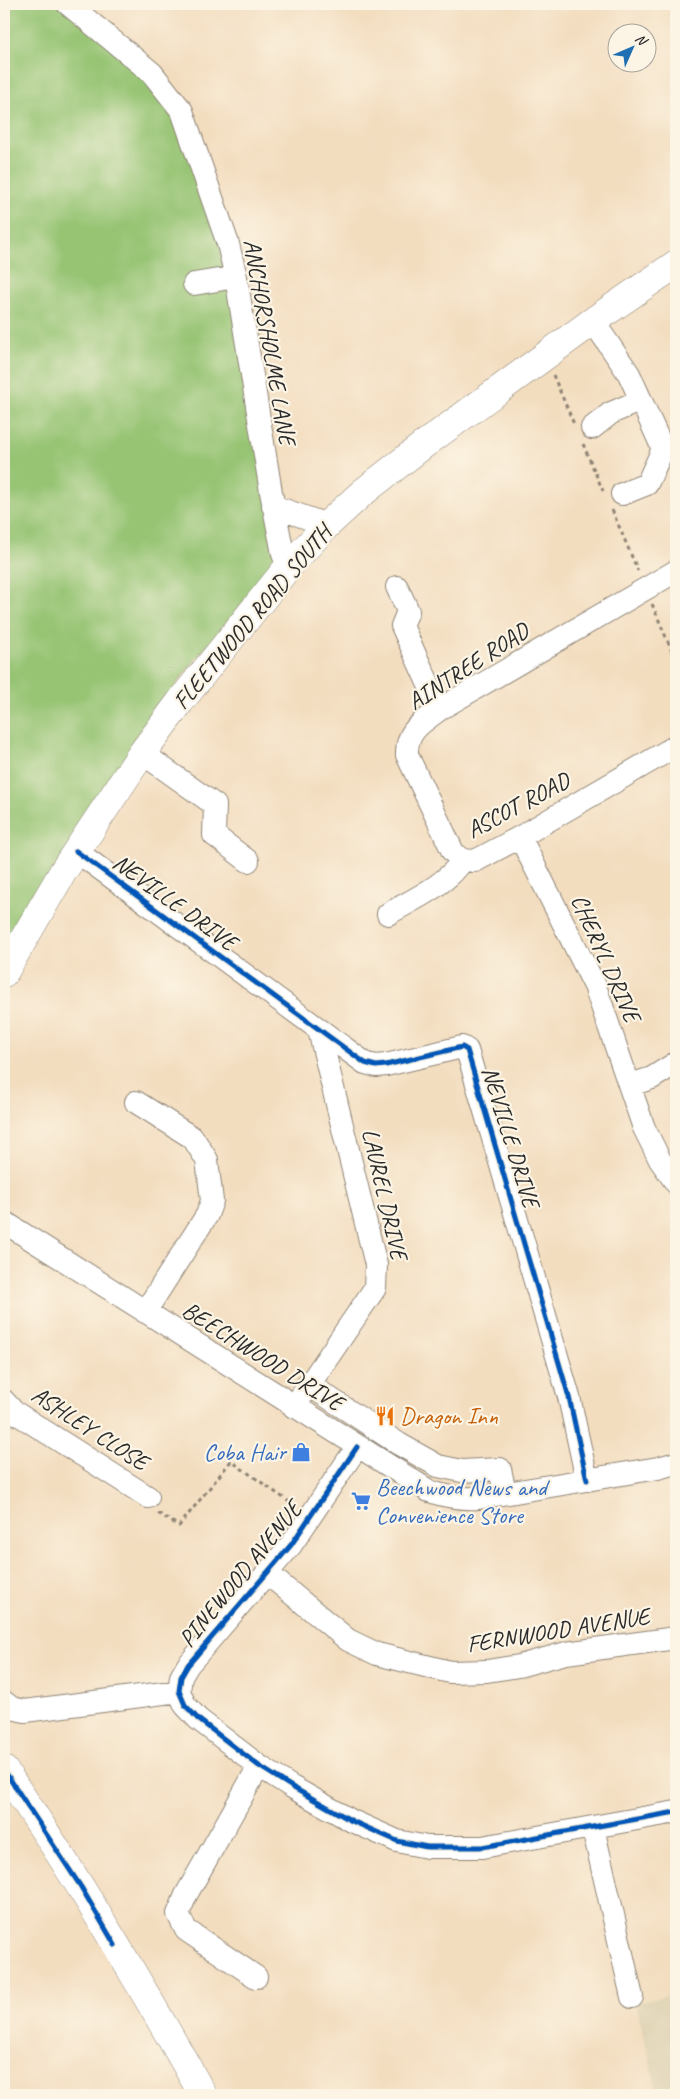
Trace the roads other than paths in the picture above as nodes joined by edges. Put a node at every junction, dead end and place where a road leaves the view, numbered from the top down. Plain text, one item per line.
1 (68, 4) edge
2 (676, 264) edge
3 (236, 277) junction
4 (194, 284) dead end
5 (593, 320) junction
6 (639, 401) junction
7 (592, 428) dead end
8 (670, 449) edge
9 (622, 494) dead end
10 (273, 506) junction
11 (328, 525) junction
12 (288, 567) junction
13 (676, 571) edge
14 (397, 587) dead end
15 (440, 709) junction
16 (676, 746) edge
17 (142, 753) junction
18 (520, 837) junction
19 (76, 851) junction
20 (463, 860) junction
21 (248, 861) dead end
22 (388, 914) dead end
23 (4, 973) edge
24 (319, 1030) junction
25 (676, 1063) edge
26 (630, 1085) junction
27 (136, 1102) dead end
28 (676, 1183) edge
29 (4, 1222) edge
30 (145, 1312) junction
31 (308, 1384) junction
32 (294, 1407) junction
33 (7, 1412) edge
34 (357, 1447) junction
35 (676, 1463) edge
36 (587, 1480) junction
37 (505, 1493) junction
38 (148, 1497) road end
39 (268, 1574) junction
40 (676, 1638) edge
41 (179, 1691) junction
42 (4, 1702) edge
43 (259, 1766) junction
44 (4, 1770) edge
45 (676, 1812) edge
46 (593, 1828) junction
47 (256, 1977) dead end
48 (632, 1997) dead end
49 (203, 2095) edge

1 - 3 street, ANCHORSHOLME LANE
2 - 5 main road, FLEETWOOD ROAD SOUTH
3 - 4 street
3 - 10 street, ANCHORSHOLME LANE
5 - 6 street
5 - 11 main road, FLEETWOOD ROAD SOUTH
6 - 7 street
6 - 8 street
8 - 9 street
10 - 11 street
10 - 12 street, ANCHORSHOLME LANE
11 - 12 main road, FLEETWOOD ROAD SOUTH
12 - 17 main road, FLEETWOOD ROAD SOUTH
13 - 15 street, AINTREE ROAD
14 - 15 street
15 - 20 street, AINTREE ROAD
16 - 18 street, ASCOT ROAD
17 - 19 main road, FLEETWOOD ROAD SOUTH
17 - 21 street
18 - 20 street, ASCOT ROAD
18 - 26 street, CHERYL DRIVE
19 - 23 main road, FLEETWOOD ROAD SOUTH
19 - 24 street, NEVILLE DRIVE
20 - 22 street, ASCOT ROAD
24 - 31 street, LAUREL DRIVE
24 - 36 street, NEVILLE DRIVE
25 - 26 street
26 - 28 street, CHERYL DRIVE
27 - 30 street
29 - 30 street, BEECHWOOD DRIVE
30 - 32 street, BEECHWOOD DRIVE
31 - 32 street, LAUREL DRIVE
31 - 37 street, BEECHWOOD DRIVE
32 - 34 street, BEECHWOOD DRIVE
33 - 38 street, ASHLEY CLOSE
34 - 37 street, BEECHWOOD DRIVE
34 - 39 street, PINEWOOD AVENUE
35 - 36 street, BEECHWOOD DRIVE
36 - 37 street, BEECHWOOD DRIVE
39 - 40 street, FERNWOOD AVENUE
39 - 41 street, PINEWOOD AVENUE
41 - 42 street
41 - 43 street
43 - 46 street
43 - 47 street
44 - 49 main road
45 - 46 street
46 - 48 street

